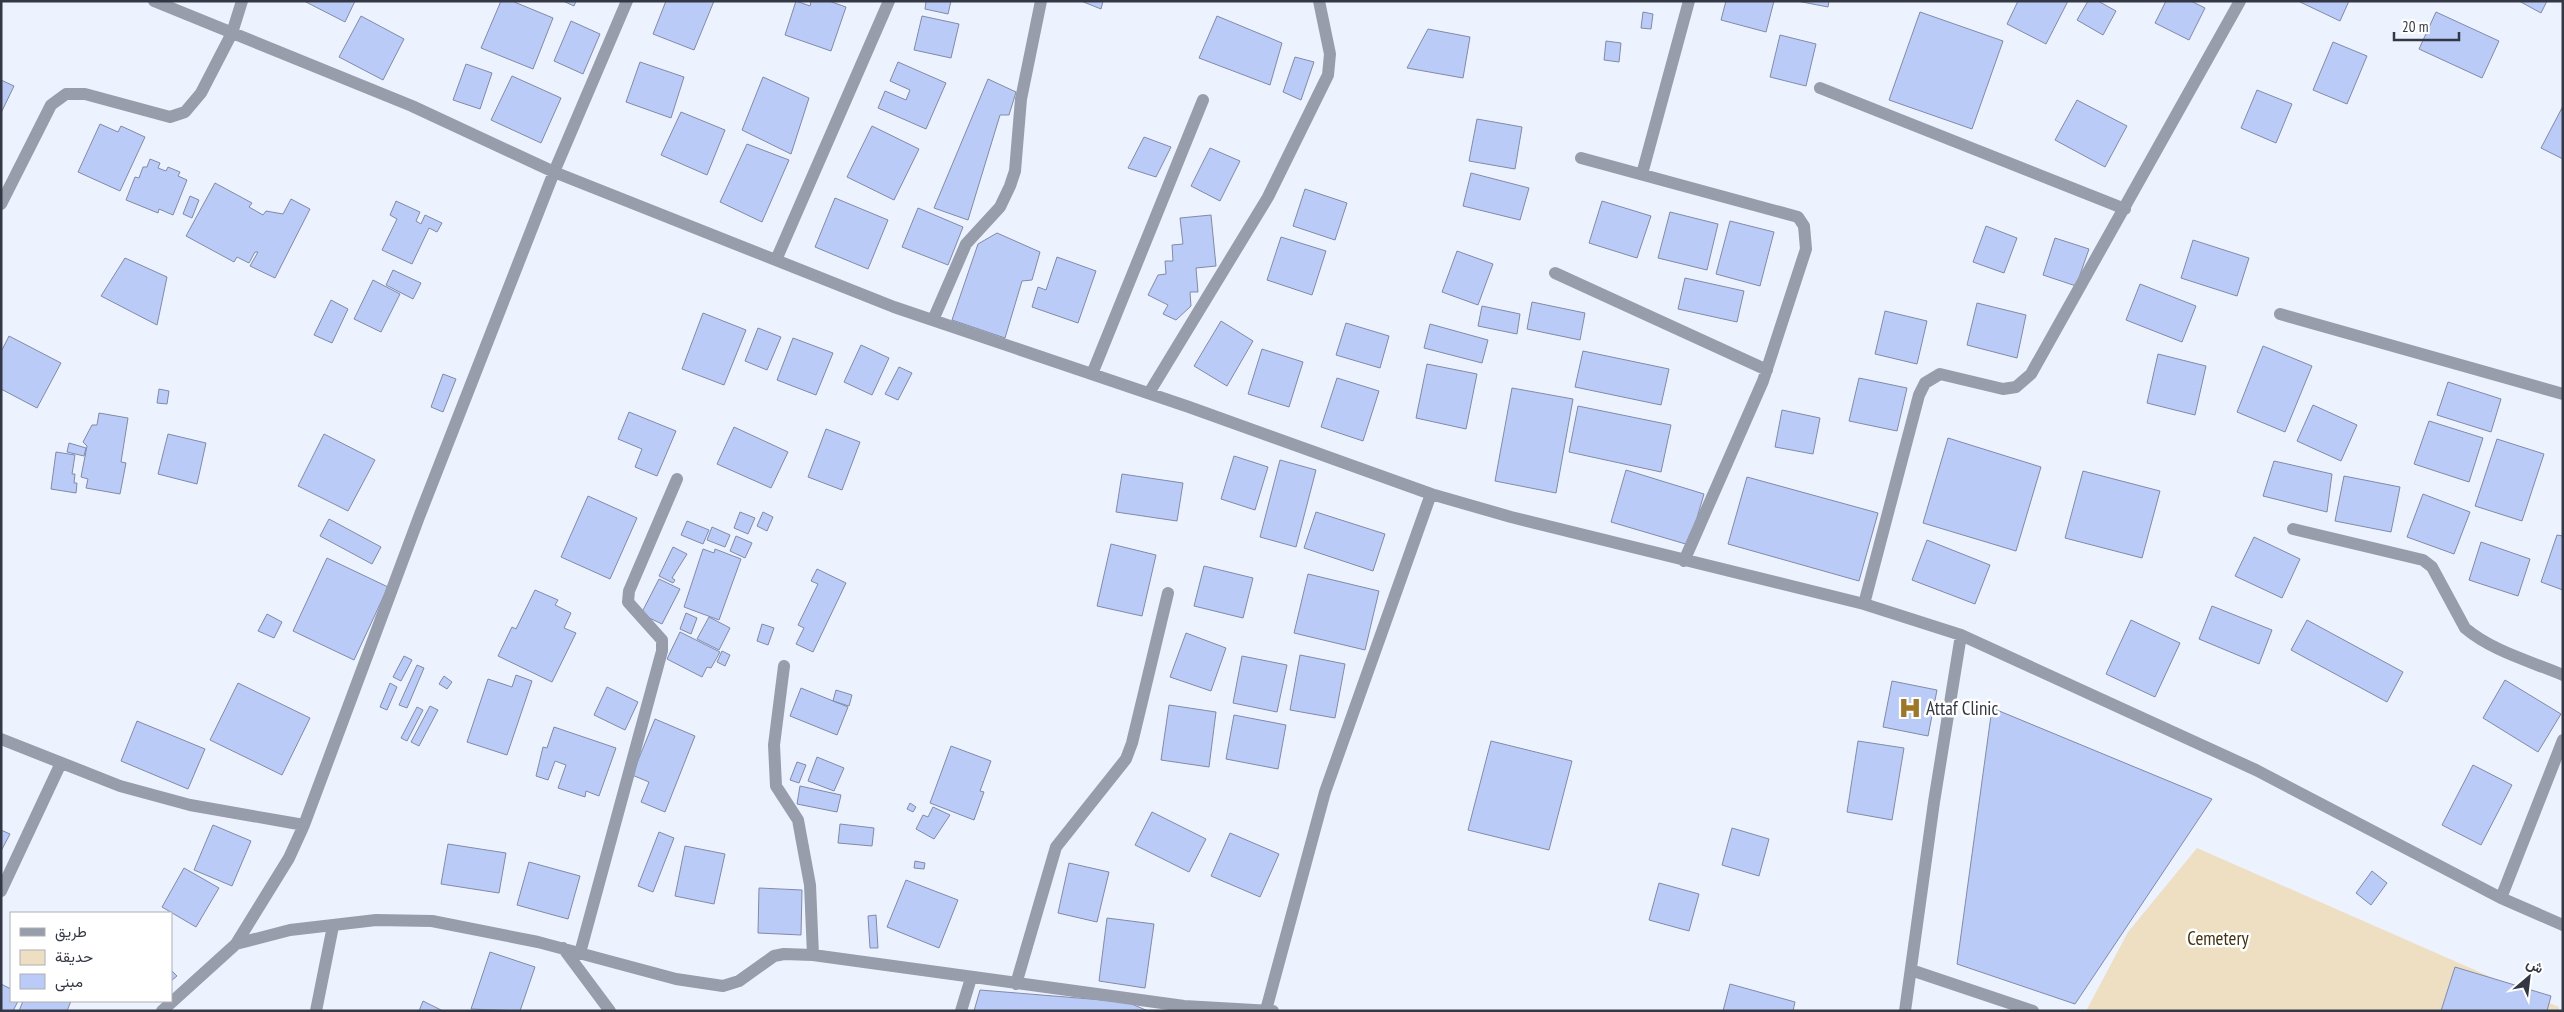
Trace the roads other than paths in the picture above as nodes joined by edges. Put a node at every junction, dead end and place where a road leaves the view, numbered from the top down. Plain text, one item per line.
1 (154, 1) edge
2 (242, 1) edge
3 (627, 1) edge
4 (889, 1) edge
5 (1041, 1) edge
6 (1319, 1) edge
7 (1689, 1) edge
8 (2240, 1) edge
9 (232, 33) junction
10 (1820, 88) dead end
11 (1203, 100) dead end
12 (1581, 158) dead end
13 (554, 172) junction
14 (1642, 174) junction
15 (1, 204) edge
16 (2125, 209) junction
17 (776, 260) junction
18 (1554, 273) dead end
19 (2280, 314) dead end
20 (933, 320) junction
21 (1766, 370) junction
22 (1092, 374) junction
23 (1149, 393) junction
24 (2563, 394) edge
25 (677, 479) dead end
26 (1431, 494) junction
27 (2294, 529) dead end
28 (1684, 560) junction
29 (1168, 593) dead end
30 (1864, 604) junction
31 (1961, 635) junction
32 (784, 666) dead end
33 (2563, 675) edge
34 (1, 739) edge
35 (2563, 740) edge
36 (61, 762) junction
37 (304, 825) junction
38 (1, 891) edge
39 (2501, 898) junction
40 (2563, 925) edge
41 (333, 926) junction
42 (236, 944) junction
43 (563, 948) junction
44 (580, 953) junction
45 (813, 955) junction
46 (1911, 970) junction
47 (972, 978) junction
48 (1016, 984) junction
49 (172, 1002) edge
50 (172, 1002) edge
51 (1183, 1008) edge
52 (1270, 1010) edge
53 (162, 1011) edge
54 (316, 1011) edge
55 (610, 1011) edge
56 (961, 1011) edge
57 (1905, 1011) edge
58 (2033, 1011) edge

1 - 9 street
2 - 9 street
3 - 13 street
4 - 17 street
5 - 20 street
6 - 23 street
7 - 14 street
8 - 16 street
9 - 13 street
9 - 15 street
10 - 16 street
11 - 22 street
12 - 14 street
13 - 17 street
13 - 37 street
14 - 21 street
16 - 30 street
17 - 20 street
18 - 21 street
19 - 24 street
20 - 22 street
21 - 28 street
22 - 23 street
23 - 26 street
25 - 44 street
26 - 28 street
26 - 52 street
27 - 33 street
28 - 30 street
29 - 48 street
30 - 31 street
31 - 39 street
31 - 46 street
32 - 45 street
34 - 36 street
35 - 39 street
36 - 37 street
36 - 38 street
37 - 42 street
39 - 40 street
41 - 42 street
41 - 43 street
41 - 54 street
42 - 50 street
43 - 44 street
43 - 55 street
44 - 45 street
45 - 47 street
46 - 57 street
46 - 58 street
47 - 48 street
47 - 56 street
48 - 51 street
49 - 53 street
51 - 52 street

